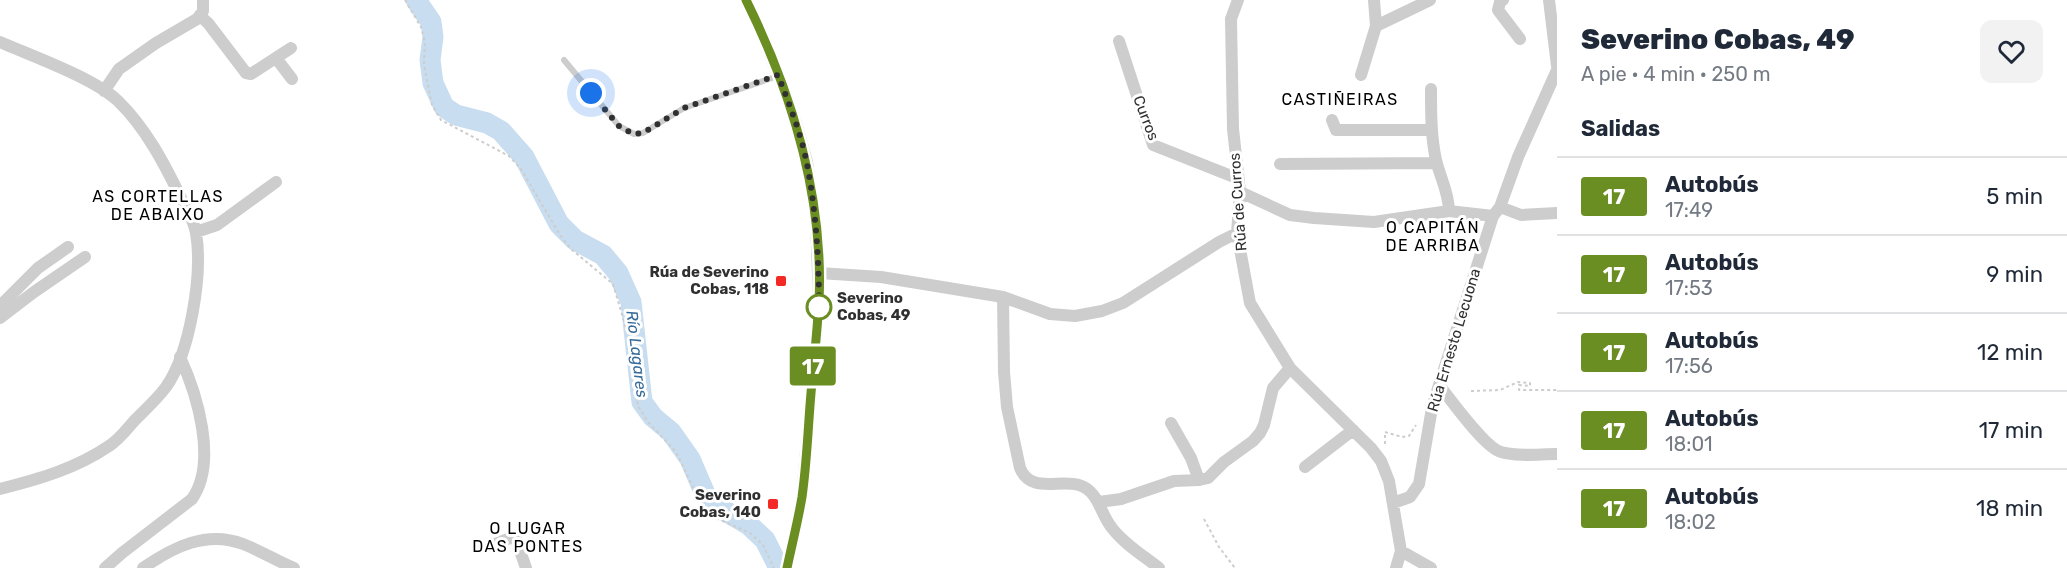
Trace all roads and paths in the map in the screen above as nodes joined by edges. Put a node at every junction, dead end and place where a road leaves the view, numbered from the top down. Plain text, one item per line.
1 (203, 0) edge
2 (405, 0) edge
3 (746, 0) edge
4 (1238, 0) edge
5 (1374, 0) edge
6 (1430, 0) edge
7 (1503, 0) edge
8 (1549, 0) edge
9 (200, 16) junction
10 (1376, 26) junction
11 (1520, 39) dead end
12 (1119, 41) dead end
13 (0, 42) edge
14 (291, 48) dead end
15 (276, 58) junction
16 (564, 60) dead end
17 (1557, 68) edge
18 (778, 75) junction
19 (1361, 75) dead end
20 (292, 79) dead end
21 (1431, 89) dead end
22 (104, 91) junction
23 (1332, 120) dead end
24 (1432, 130) junction
25 (1437, 163) junction
26 (1280, 164) dead end
27 (1239, 179) junction
28 (276, 182) dead end
29 (1240, 192) junction
30 (1449, 211) junction
31 (1496, 212) junction
32 (1557, 213) edge
33 (196, 232) junction
34 (1237, 234) junction
35 (68, 247) dead end
36 (84, 257) dead end
37 (819, 273) junction
38 (1003, 297) junction
39 (0, 306) edge
40 (0, 318) edge
41 (180, 357) junction
42 (1290, 368) junction
43 (1439, 385) junction
44 (1557, 390) edge
45 (1471, 391) dead end
46 (1417, 422) dead end
47 (1171, 423) dead end
48 (1353, 430) junction
49 (1384, 447) dead end
50 (1557, 454) edge
51 (1305, 467) dead end
52 (1199, 480) junction
53 (0, 489) edge
54 (1099, 502) junction
55 (1393, 503) junction
56 (1204, 519) dead end
57 (495, 544) dead end
58 (1401, 551) junction
59 (105, 568) edge
60 (143, 568) edge
61 (294, 568) edge
62 (526, 568) edge
63 (774, 568) edge
64 (787, 568) edge
65 (1159, 568) edge
66 (1235, 568) edge
67 (1396, 568) edge
68 (1431, 568) edge

1 - 9 street
2 - 63 path
3 - 18 street
4 - 27 street, Rúa de Curros
5 - 10 street
6 - 10 street
7 - 11 street
8 - 17 street
9 - 15 street
9 - 22 street
10 - 19 street
12 - 27 street, Curros
13 - 22 street
14 - 15 street
15 - 20 street
16 - 18 lane
17 - 31 street, Rúa Ernesto Lecuona
18 - 37 street
21 - 24 street
22 - 33 street
23 - 24 street
24 - 25 street
25 - 26 street
25 - 30 street
27 - 29 street, Rúa de Curros
28 - 33 street
29 - 30 street
29 - 34 street, Rúa de Curros
30 - 31 street
31 - 32 street
31 - 43 street, Rúa Ernesto Lecuona
33 - 41 street
34 - 38 street
34 - 42 street, Rúa de Curros
35 - 39 street
36 - 40 street
37 - 38 street
37 - 64 street
38 - 54 street
41 - 53 street
41 - 59 street
42 - 48 street, Rúa de Curros
42 - 52 street
43 - 50 street
43 - 55 street, Rúa Ernesto Lecuona
44 - 45 path
46 - 49 path
47 - 52 street
48 - 51 street
48 - 55 street, Rúa de Curros
52 - 54 street
54 - 65 street
55 - 58 street, Rúa de Curros
56 - 66 path
57 - 62 street
58 - 67 street, Rúa de Curros
58 - 68 street
60 - 61 street

